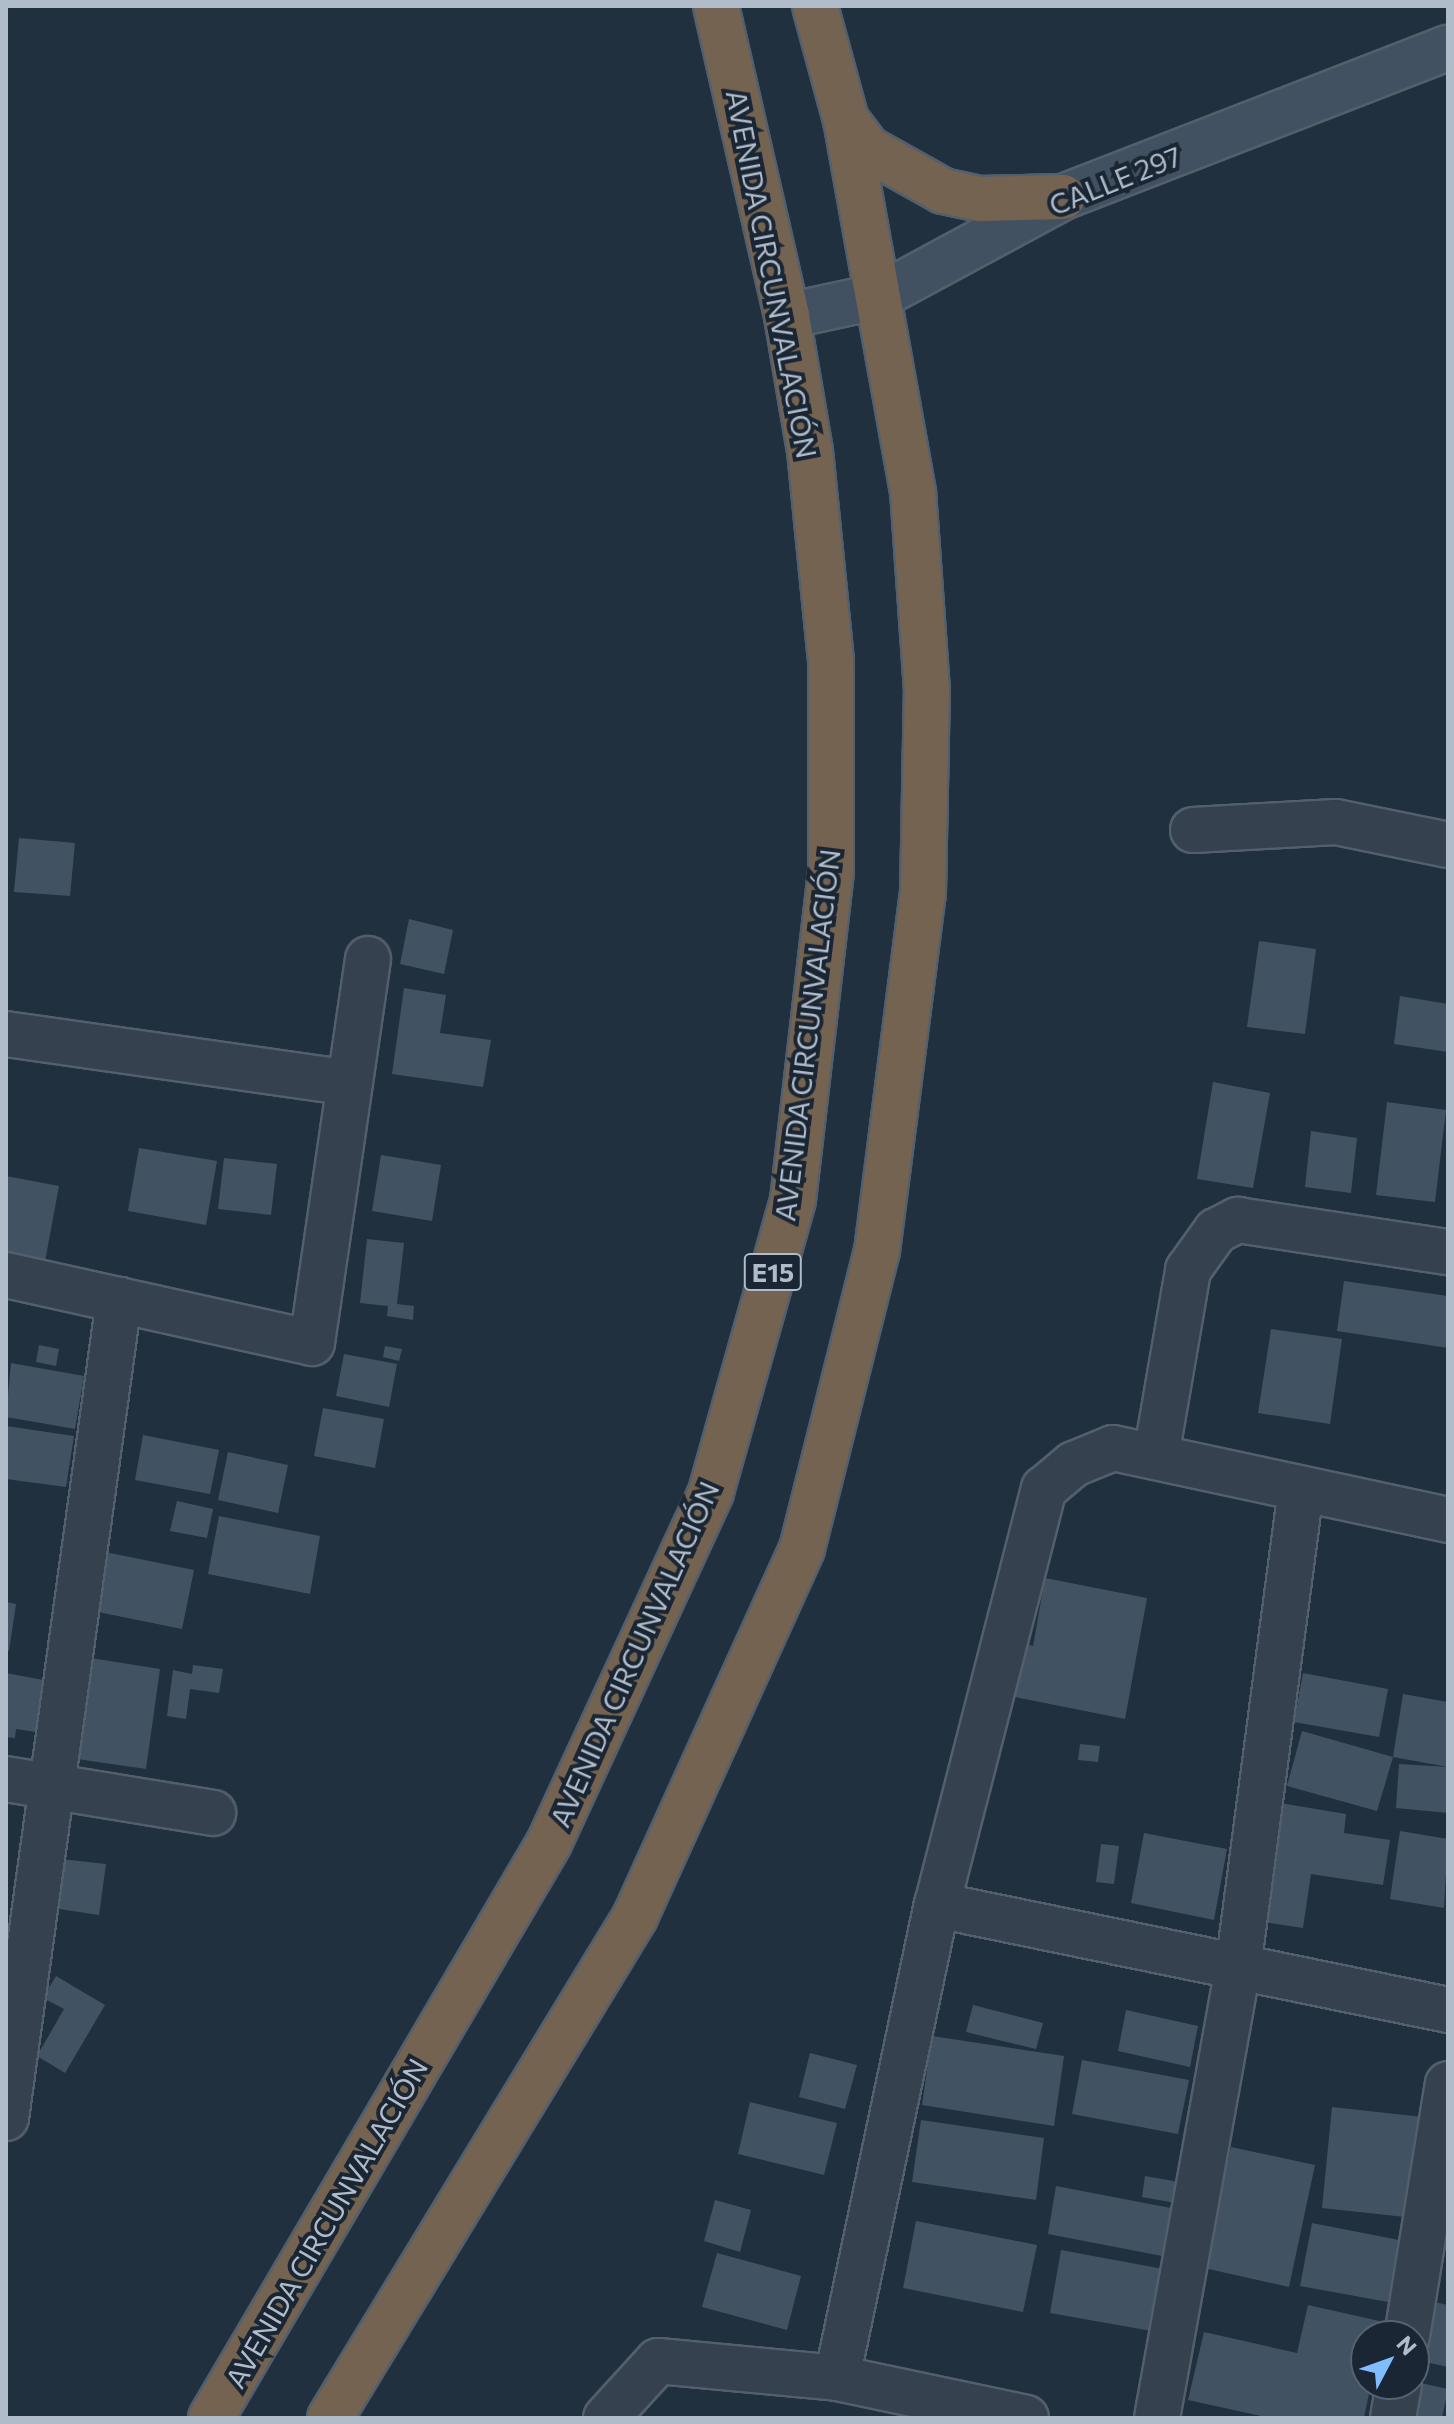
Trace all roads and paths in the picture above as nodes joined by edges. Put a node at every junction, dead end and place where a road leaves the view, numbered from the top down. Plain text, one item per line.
1 (716, 6) edge
2 (815, 6) edge
3 (1448, 48) edge
4 (846, 120) junction
5 (1063, 197) junction
6 (880, 296) junction
7 (787, 316) junction
8 (1193, 830) dead end
9 (1448, 845) edge
10 (368, 959) dead end
11 (6, 1034) edge
12 (350, 1083) junction
13 (1448, 1252) edge
14 (6, 1275) edge
15 (119, 1300) junction
16 (1156, 1456) junction
17 (1301, 1489) junction
18 (1448, 1520) edge
19 (6, 1779) edge
20 (50, 1786) junction
21 (213, 1813) dead end
22 (937, 1905) junction
23 (1238, 1968) junction
24 (1448, 2010) edge
25 (1448, 2084) edge
26 (6, 2118) edge
27 (1410, 2320) edge
28 (837, 2378) junction
29 (211, 2418) edge
30 (330, 2418) edge
31 (606, 2418) edge
32 (1026, 2418) edge
33 (1157, 2418) edge

1 - 7 highway, AVENIDA CIRCUNVALACIÓN / E15
2 - 4 highway
3 - 5 street, CALLE 297
4 - 5 highway
4 - 6 highway
5 - 6 street, CALLE 297
6 - 7 street, CALLE 297
6 - 30 highway
7 - 29 highway, AVENIDA CIRCUNVALACIÓN / E15
8 - 9 street
10 - 12 street
11 - 12 street
12 - 15 street
13 - 16 street
14 - 15 street
15 - 20 street
16 - 17 street
16 - 22 street
17 - 18 street
17 - 23 street
19 - 20 street
20 - 21 street
20 - 26 street
22 - 23 street
22 - 28 street
23 - 24 street
23 - 33 street
25 - 27 street
28 - 31 street
28 - 32 street

